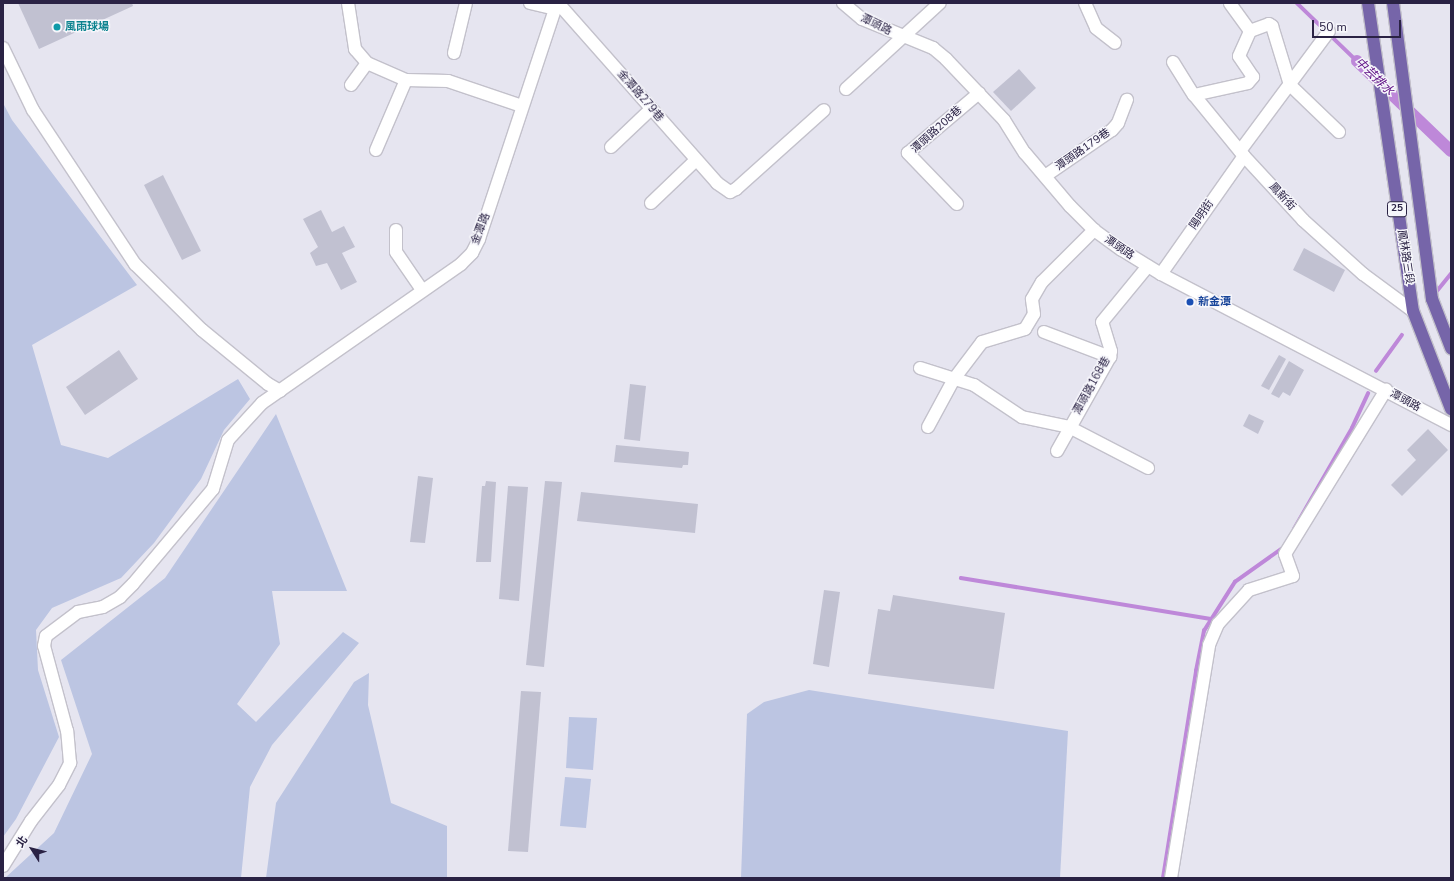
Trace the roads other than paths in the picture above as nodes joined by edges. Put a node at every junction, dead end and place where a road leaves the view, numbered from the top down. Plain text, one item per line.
1 (348, 3) edge
2 (466, 3) edge
3 (530, 3) edge
4 (843, 3) edge
5 (940, 3) edge
6 (1085, 3) edge
7 (1230, 3) edge
8 (1368, 3) edge
9 (1393, 3) edge
10 (557, 5) edge
11 (1250, 30) junction
12 (1329, 32) dead end
13 (903, 38) junction
14 (1115, 43) dead end
15 (3, 48) edge
16 (454, 53) dead end
17 (1173, 62) dead end
18 (367, 63) junction
19 (406, 80) junction
20 (351, 85) dead end
21 (1290, 85) junction
22 (846, 89) dead end
23 (979, 93) junction
24 (1194, 95) junction
25 (1127, 100) dead end
26 (522, 106) junction
27 (652, 109) junction
28 (824, 110) dead end
29 (1339, 132) dead end
30 (611, 147) dead end
31 (376, 150) dead end
32 (1242, 154) junction
33 (696, 160) junction
34 (1045, 176) junction
35 (651, 203) dead end
36 (957, 204) dead end
37 (396, 230) dead end
38 (1094, 230) junction
39 (1148, 266) junction
40 (1161, 274) junction
41 (422, 290) junction
42 (1413, 311) junction
43 (1044, 332) dead end
44 (1451, 348) edge
45 (1110, 357) junction
46 (920, 368) dead end
47 (954, 379) junction
48 (1386, 390) junction
49 (280, 391) junction
50 (1451, 409) edge
51 (1451, 425) edge
52 (1069, 427) junction
53 (928, 428) dead end
54 (1057, 451) dead end
55 (1148, 468) dead end
56 (3, 866) edge
57 (1171, 878) edge

1 - 18 street
2 - 16 street
3 - 10 street
4 - 13 street, 潭頭路
5 - 13 street
6 - 14 street
7 - 11 street
8 - 42 main road, 鳳林路三段 / 25
9 - 44 main road, 鳳林路三段 / 25
10 - 26 street, 金潭路
10 - 27 street, 金潭路279巷
11 - 21 street
11 - 24 street
12 - 21 street, 陽明街
13 - 22 street
13 - 23 street, 潭頭路
15 - 49 street
17 - 24 street, 鳳新街
18 - 19 street
18 - 20 street
19 - 26 street
19 - 31 street
21 - 29 street
21 - 32 street, 陽明街
23 - 34 street, 潭頭路
23 - 36 street, 潭頭路208巷
24 - 32 street, 鳳新街
25 - 34 street, 潭頭路179巷
26 - 41 street, 金潭路
27 - 30 street
27 - 33 street, 金潭路279巷
28 - 33 street, 金潭路279巷
32 - 40 street, 陽明街
32 - 42 street, 鳳新街
33 - 35 street
34 - 38 street, 潭頭路
37 - 41 street
38 - 39 street, 潭頭路
38 - 47 street
39 - 40 street, 潭頭路
39 - 45 street, 潭頭路168巷
40 - 48 street, 潭頭路
41 - 49 street, 金潭路
42 - 50 main road, 鳳林路三段 / 25
43 - 45 street
45 - 52 street, 潭頭路168巷
46 - 47 street, 潭頭路168巷
47 - 52 street, 潭頭路168巷
47 - 53 street
48 - 51 street, 潭頭路
48 - 57 street
49 - 56 street, 金潭路
52 - 54 street, 潭頭路168巷
52 - 55 street, 潭頭路168巷

